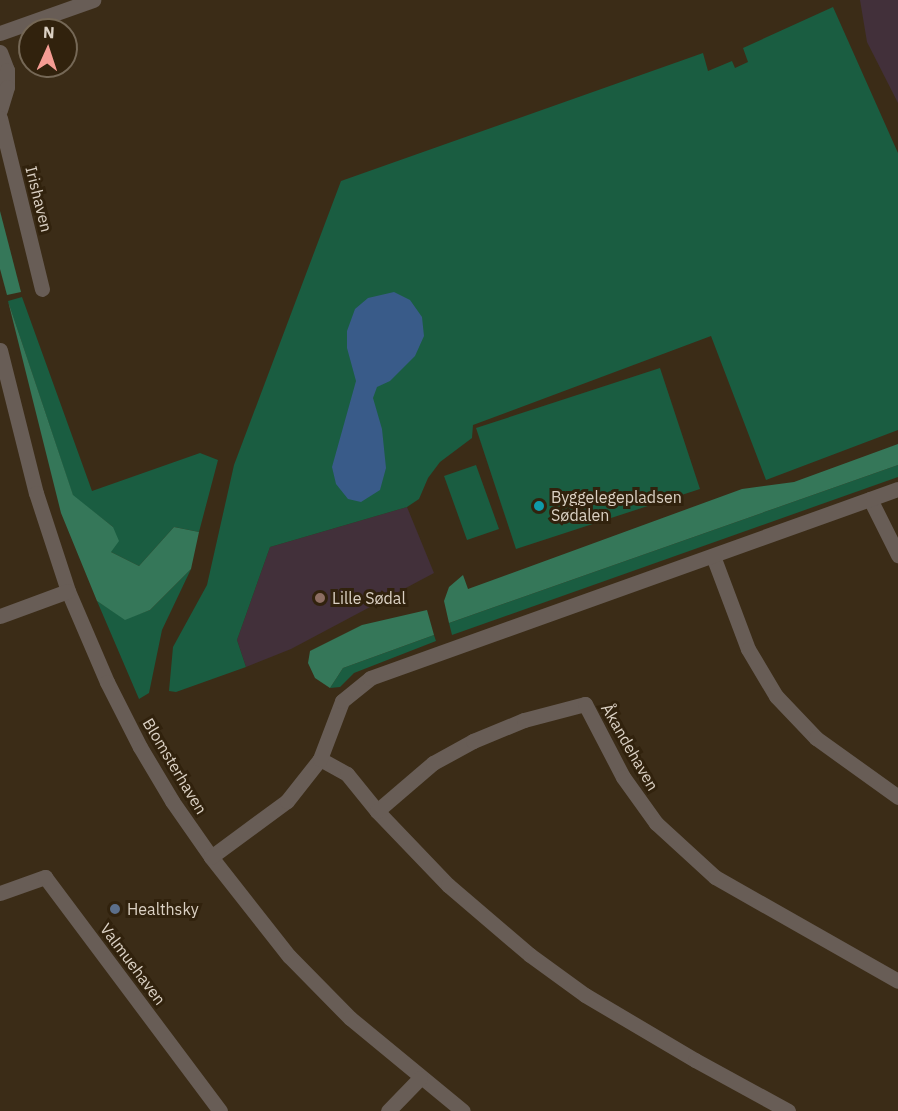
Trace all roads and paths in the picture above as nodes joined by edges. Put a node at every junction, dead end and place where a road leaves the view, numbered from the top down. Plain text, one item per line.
1 (93, 0) edge
2 (0, 33) edge
3 (0, 52) edge
4 (0, 110) edge
5 (0, 118) edge
6 (42, 289) dead end
7 (0, 350) edge
8 (898, 489) edge
9 (870, 500) junction
10 (898, 555) edge
11 (713, 556) junction
12 (68, 591) junction
13 (0, 616) edge
14 (320, 759) junction
15 (898, 797) edge
16 (377, 811) junction
17 (211, 857) junction
18 (0, 893) edge
19 (898, 981) edge
20 (420, 1078) junction
21 (220, 1111) edge
22 (388, 1111) edge
23 (463, 1111) edge
24 (788, 1111) edge

1 - 2 street
3 - 4 street
5 - 6 street, Irishaven
7 - 12 street, Blomsterhaven
8 - 9 street
9 - 10 street
9 - 11 street
11 - 14 street
11 - 15 street
12 - 13 street
12 - 17 street, Blomsterhaven
14 - 16 street
14 - 17 street
16 - 19 street, Åkandehaven
16 - 24 street
17 - 20 street, Blomsterhaven
18 - 21 street, Valmuehaven
20 - 22 street
20 - 23 street, Blomsterhaven

